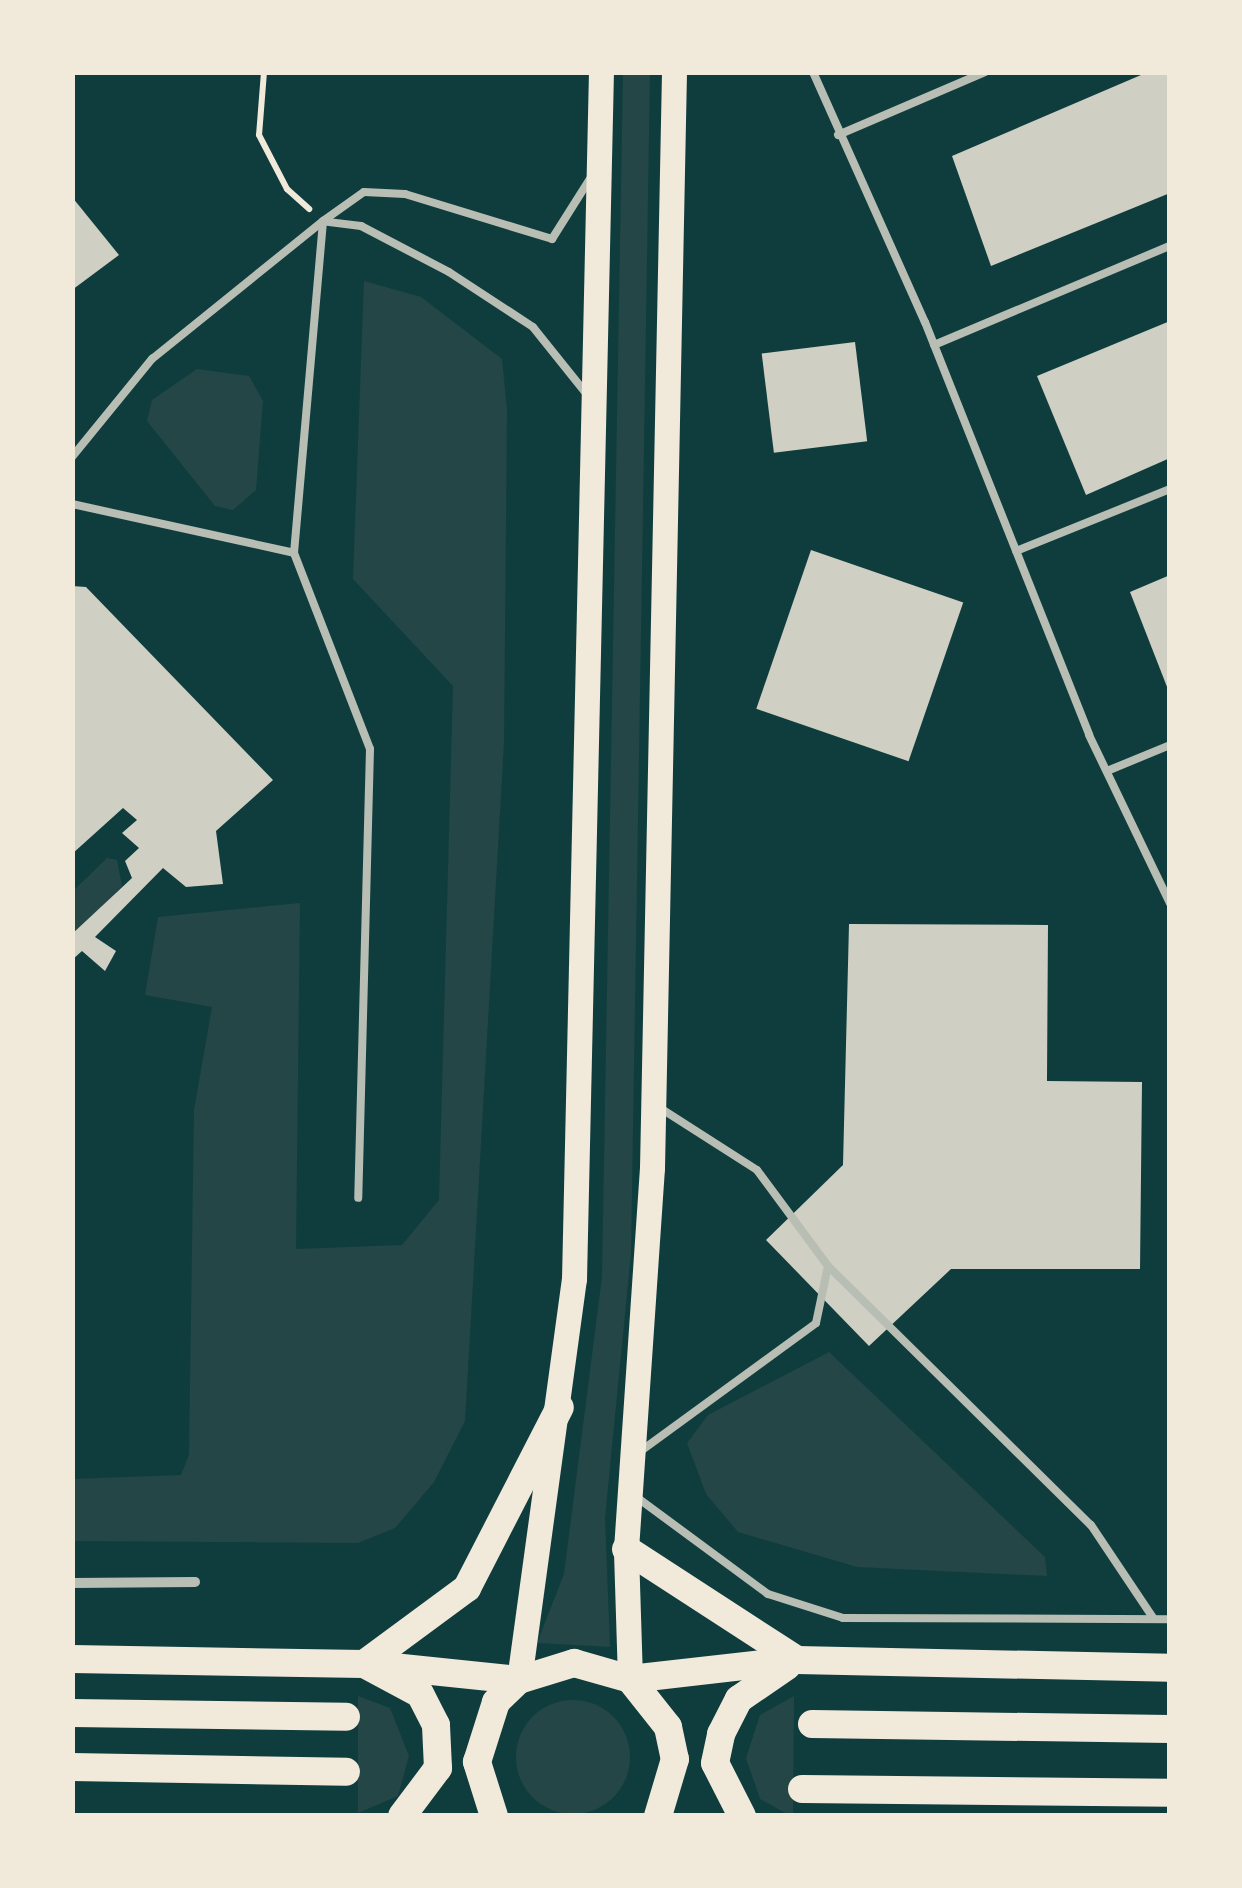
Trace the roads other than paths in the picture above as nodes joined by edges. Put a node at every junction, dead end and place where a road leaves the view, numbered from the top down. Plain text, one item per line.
1 (601, 72) edge
2 (674, 72) edge
3 (813, 72) edge
4 (985, 72) edge
5 (838, 134) junction
6 (599, 162) junction
7 (323, 221) junction
8 (1170, 246) edge
9 (934, 344) junction
10 (594, 408) junction
11 (72, 457) edge
12 (1170, 488) edge
13 (72, 504) edge
14 (1016, 551) junction
15 (294, 552) junction
16 (1170, 745) edge
17 (1107, 772) junction
18 (1169, 902) edge
19 (653, 1103) junction
20 (358, 1198) dead end
21 (828, 1266) junction
22 (560, 1407) junction
23 (630, 1458) junction
24 (629, 1491) junction
25 (626, 1549) junction
26 (195, 1582) dead end
27 (72, 1583) edge
28 (1154, 1619) junction
29 (1170, 1619) edge
30 (72, 1659) edge
31 (797, 1660) junction
32 (364, 1664) junction
33 (1170, 1668) edge
34 (630, 1679) junction
35 (520, 1680) junction
36 (72, 1713) edge
37 (346, 1716) dead end
38 (812, 1724) dead end
39 (1170, 1729) edge
40 (72, 1767) edge
41 (346, 1772) dead end
42 (802, 1789) dead end
43 (1170, 1793) edge
44 (402, 1816) edge
45 (494, 1816) edge
46 (658, 1816) edge
47 (742, 1816) edge

1 - 6 main road
2 - 19 main road
3 - 5 lane
4 - 5 lane
5 - 9 lane
6 - 7 lane
6 - 10 main road
7 - 10 lane
7 - 11 lane
7 - 15 lane
8 - 9 lane
9 - 14 lane
10 - 22 main road
12 - 14 lane
13 - 15 lane
14 - 17 lane
15 - 20 lane
16 - 17 lane
17 - 18 lane
19 - 21 lane
19 - 23 main road
21 - 23 lane
21 - 28 lane
22 - 32 highway
22 - 35 main road
23 - 24 main road
24 - 25 main road
24 - 28 lane
25 - 31 highway
25 - 34 main road
26 - 27 street
28 - 29 lane
30 - 32 highway
31 - 33 highway
31 - 34 highway
31 - 47 highway
32 - 35 highway
32 - 44 highway
34 - 35 highway
34 - 46 highway
35 - 45 highway
36 - 37 highway
38 - 39 highway
40 - 41 highway
42 - 43 highway

